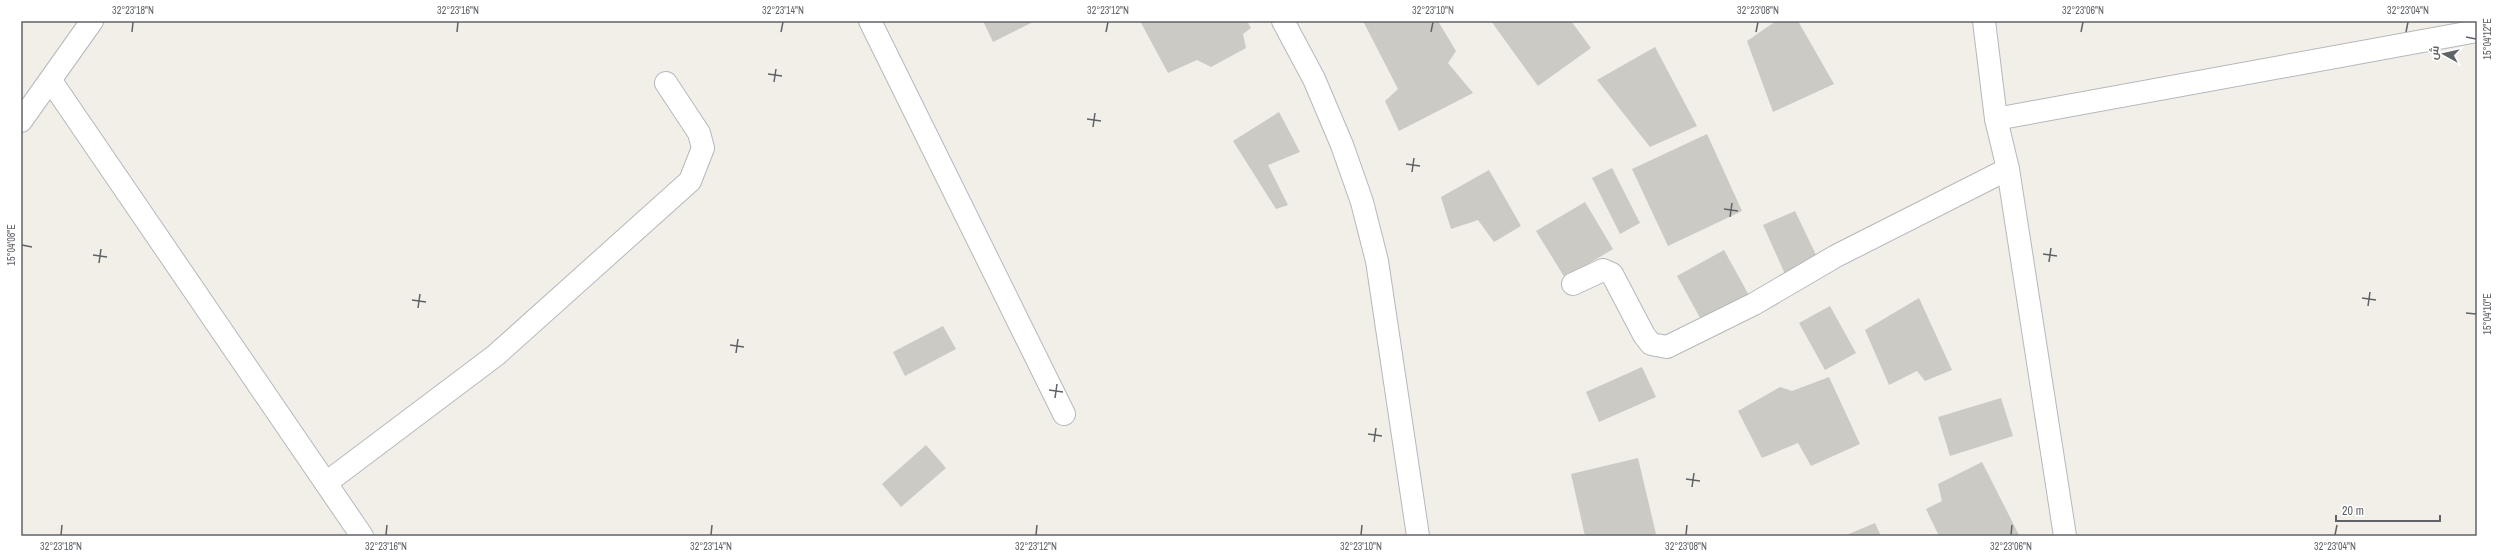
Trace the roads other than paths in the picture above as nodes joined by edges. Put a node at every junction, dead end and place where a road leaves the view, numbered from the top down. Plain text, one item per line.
1 (92, 21) edge
2 (870, 21) edge
3 (1283, 21) edge
4 (1984, 21) edge
5 (2477, 30) edge
6 (51, 80) junction
7 (666, 83) dead end
8 (1996, 119) junction
9 (21, 121) edge
10 (2008, 169) junction
11 (1573, 284) dead end
12 (1064, 414) dead end
13 (326, 483) junction
14 (362, 536) edge
15 (1418, 536) edge
16 (2065, 536) edge

1 - 6 street
2 - 12 street
3 - 15 street
4 - 8 street
5 - 8 street
6 - 9 street
6 - 13 street
7 - 13 street
8 - 10 street
10 - 11 street
10 - 16 street
13 - 14 street

